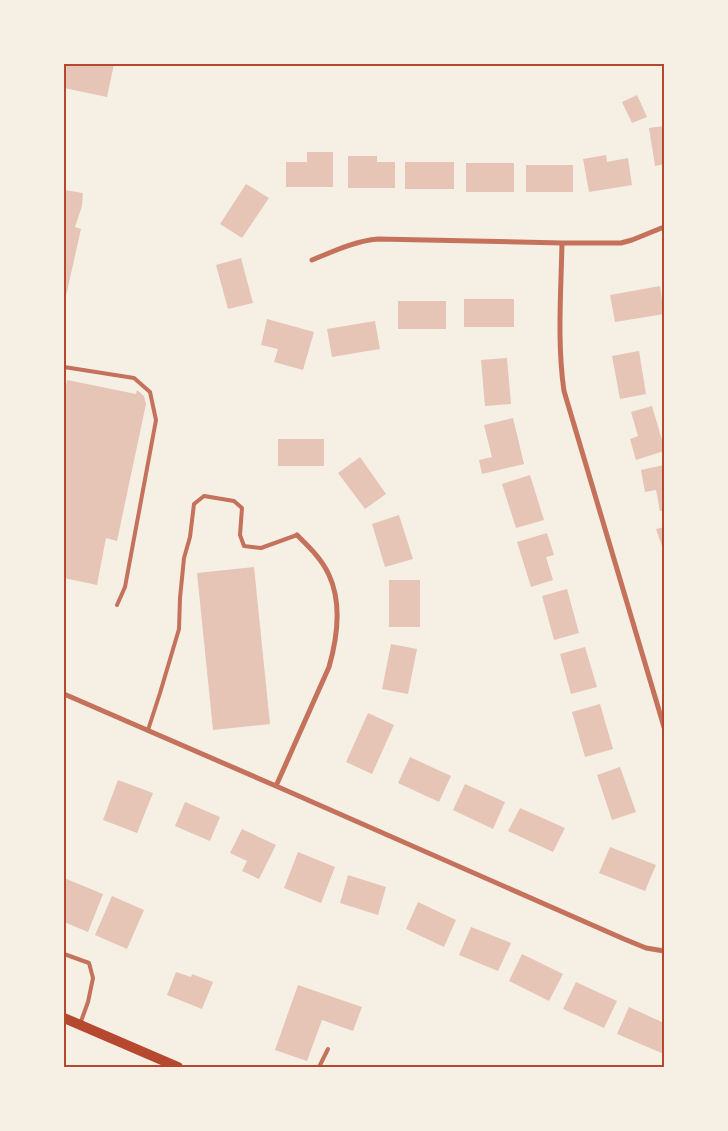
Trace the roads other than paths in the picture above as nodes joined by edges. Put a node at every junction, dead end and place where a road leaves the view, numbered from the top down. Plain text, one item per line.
1 (664, 227) edge
2 (562, 243) junction
3 (312, 260) dead end
4 (64, 367) edge
5 (297, 535) joint
6 (117, 604) dead end
7 (64, 694) edge
8 (664, 727) edge
9 (148, 730) junction
10 (276, 786) junction
11 (664, 951) edge
12 (64, 954) edge
13 (64, 1018) edge
14 (80, 1025) junction
15 (328, 1049) dead end
16 (178, 1067) edge
17 (319, 1067) edge

1 - 2 street
2 - 3 street
2 - 8 street
4 - 6 lane
5 - 9 lane
5 - 10 street
7 - 9 street
9 - 10 street
10 - 11 street
12 - 14 lane
13 - 14 main road
14 - 16 main road
15 - 17 lane

